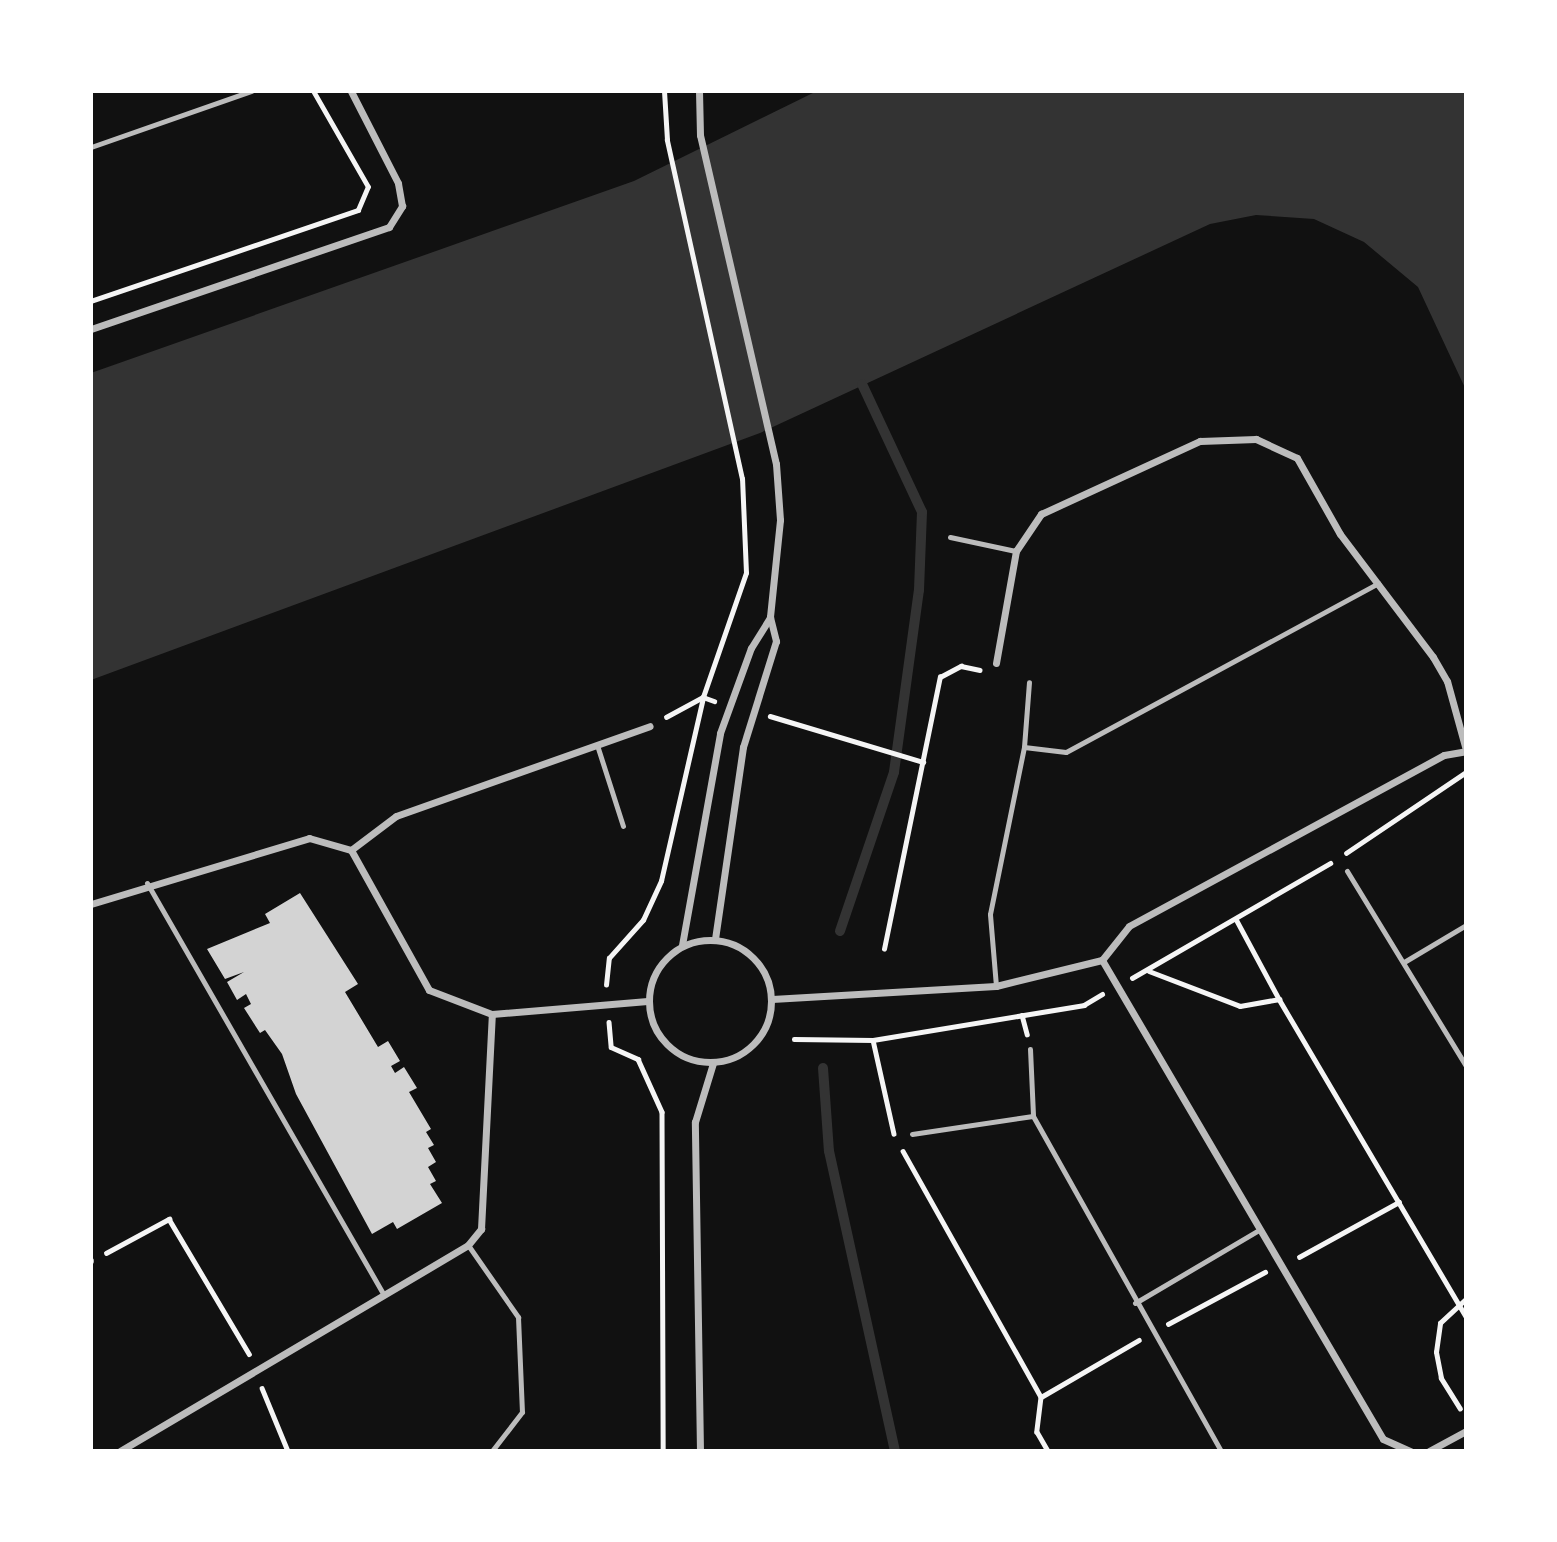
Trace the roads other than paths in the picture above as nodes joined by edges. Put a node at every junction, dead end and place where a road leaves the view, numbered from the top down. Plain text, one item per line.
1 (251, 91) edge
2 (351, 91) edge
3 (699, 91) edge
4 (91, 147) edge
5 (91, 329) edge
6 (950, 537) dead end
7 (1016, 551) junction
8 (1378, 583) junction
9 (770, 617) junction
10 (996, 663) dead end
11 (1030, 682) dead end
12 (650, 726) dead end
13 (597, 745) junction
14 (1024, 747) junction
15 (1466, 751) edge
16 (623, 826) dead end
17 (351, 850) junction
18 (1346, 871) dead end
19 (147, 883) junction
20 (91, 904) edge
21 (1466, 925) edge
22 (715, 939) junction
23 (682, 945) junction
24 (1102, 960) junction
25 (1404, 962) junction
26 (996, 986) junction
27 (772, 999) junction
28 (647, 1001) junction
29 (492, 1014) junction
30 (1030, 1049) dead end
31 (713, 1063) junction
32 (1466, 1066) edge
33 (1033, 1116) junction
34 (912, 1133) dead end
35 (1257, 1231) junction
36 (468, 1245) junction
37 (383, 1294) junction
38 (1135, 1303) junction
39 (1466, 1431) edge
40 (120, 1451) edge
41 (492, 1451) edge
42 (699, 1451) edge
43 (1221, 1451) edge
44 (1410, 1451) edge
45 (1429, 1451) edge

1 - 4 lane
2 - 5 street
3 - 9 street
6 - 7 lane
7 - 8 street
7 - 10 street
8 - 14 lane
8 - 15 street
9 - 22 street
9 - 23 street
11 - 14 lane
12 - 13 street
13 - 16 lane
13 - 17 street
14 - 26 lane
15 - 24 street
17 - 19 street
17 - 29 street
18 - 25 lane
19 - 20 street
19 - 37 lane
21 - 25 lane
22 - 23 street
22 - 27 street
23 - 28 street
24 - 26 street
24 - 35 street
25 - 32 lane
26 - 27 street
27 - 31 street
28 - 29 street
28 - 31 street
29 - 36 street
30 - 33 lane
31 - 42 street
33 - 34 lane
33 - 38 lane
35 - 38 lane
35 - 44 street
36 - 37 street
36 - 41 lane
37 - 40 street
38 - 43 lane
39 - 45 street

